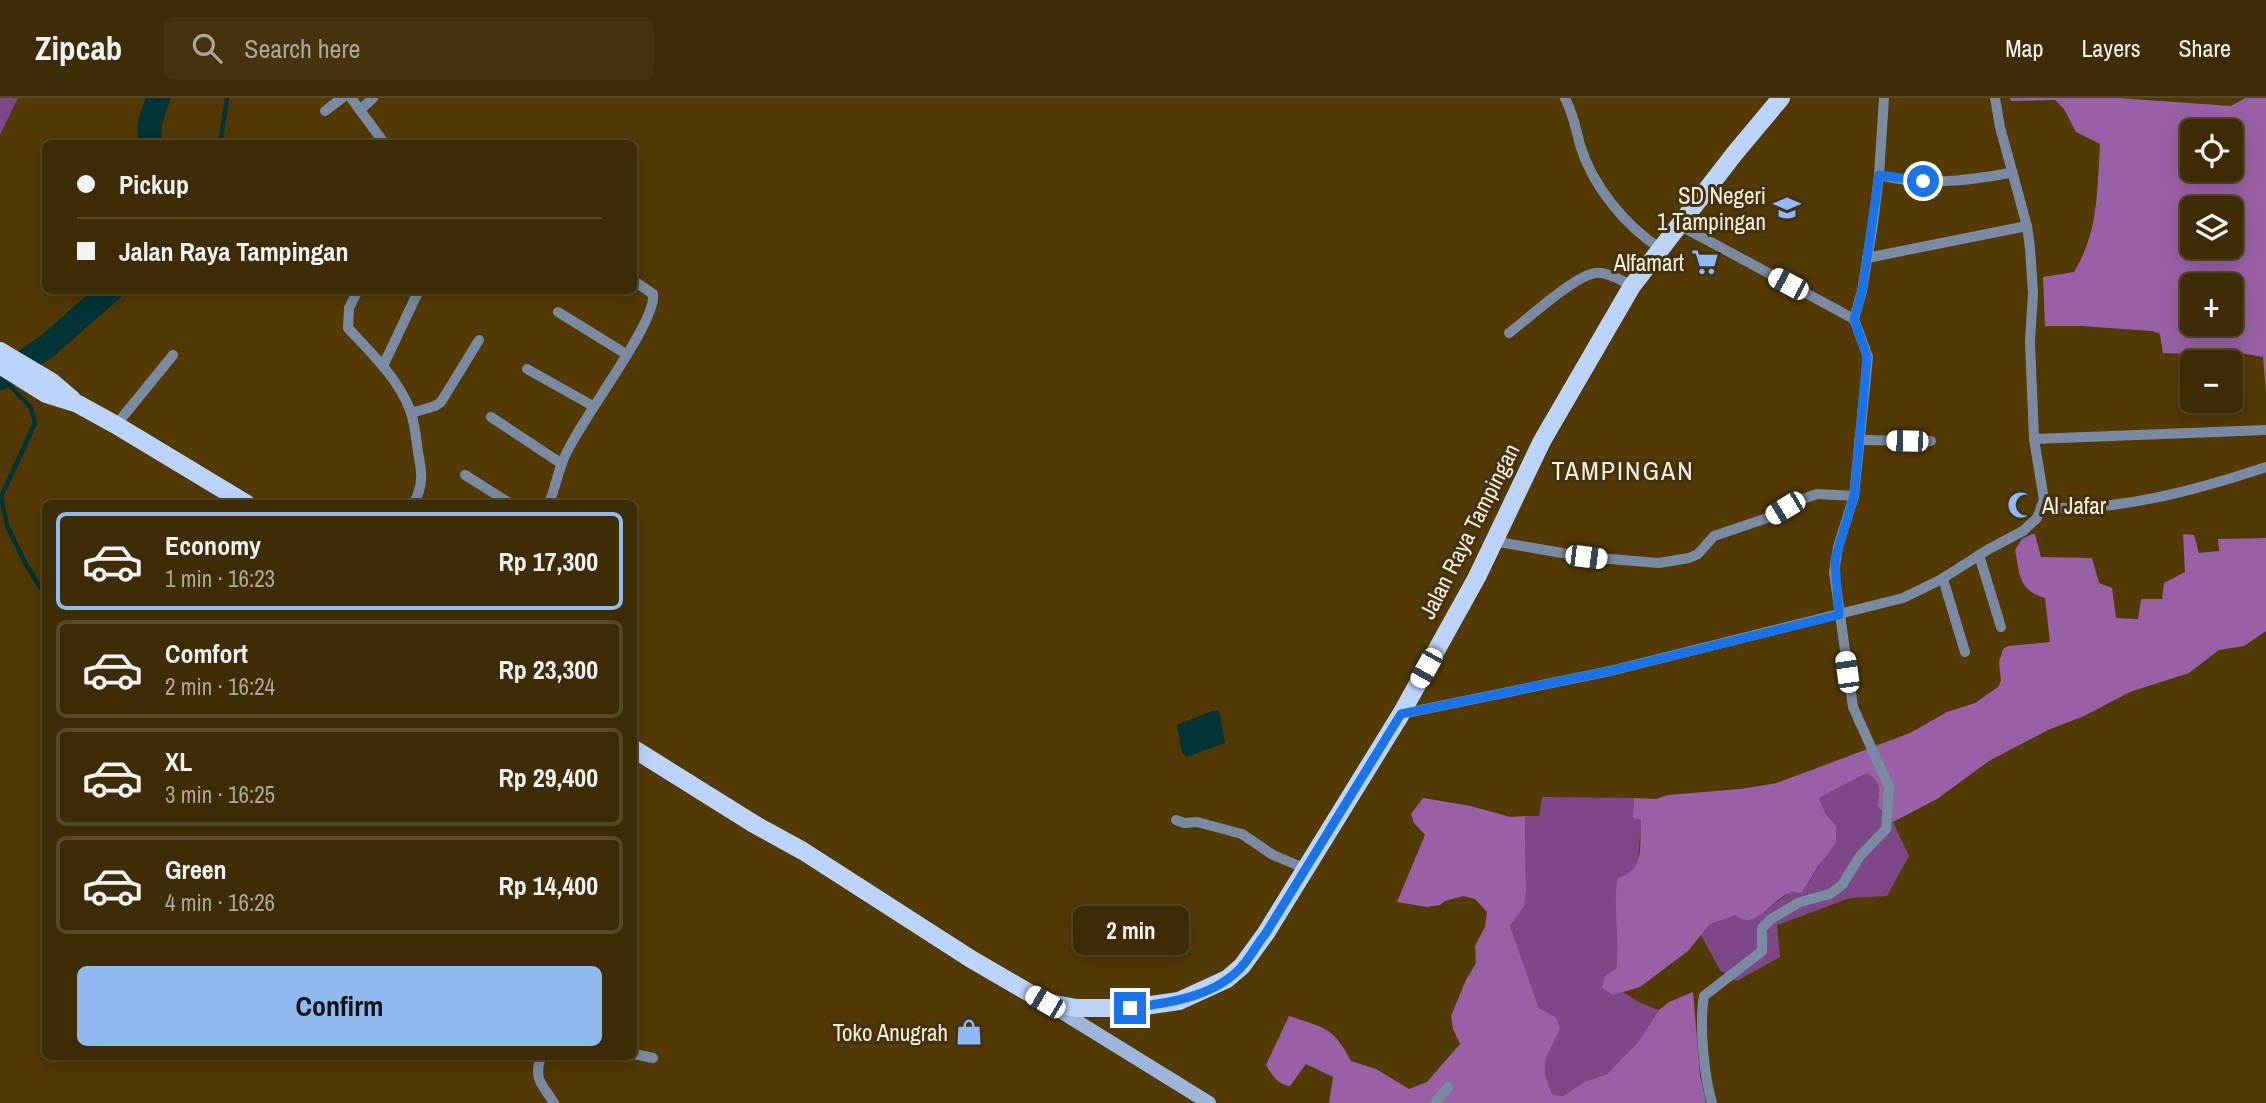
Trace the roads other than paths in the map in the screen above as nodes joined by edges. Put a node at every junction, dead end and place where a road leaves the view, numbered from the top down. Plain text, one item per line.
1 (342, 98) edge
2 (351, 98) edge
3 (373, 98) edge
4 (1565, 98) edge
5 (1781, 98) edge
6 (1884, 98) edge
7 (1996, 98) edge
8 (361, 109) junction
9 (325, 111) dead end
10 (382, 140) edge
11 (2010, 173) junction
12 (1879, 175) junction
13 (1679, 225) junction
14 (2026, 226) junction
15 (1660, 248) junction
16 (1867, 258) junction
17 (637, 283) edge
18 (1632, 286) junction
19 (356, 294) edge
20 (417, 294) edge
21 (558, 312) dead end
22 (1854, 319) junction
23 (1509, 333) dead end
24 (480, 340) dead end
25 (0, 351) edge
26 (626, 354) junction
27 (173, 355) dead end
28 (0, 365) edge
29 (383, 366) junction
30 (527, 369) dead end
31 (49, 388) junction
32 (593, 406) junction
33 (411, 413) junction
34 (491, 418) dead end
35 (116, 425) junction
36 (2266, 430) edge
37 (2034, 439) junction
38 (1859, 440) junction
39 (1931, 441) dead end
40 (562, 464) junction
41 (2266, 467) edge
42 (465, 475) dead end
43 (1854, 496) junction
44 (240, 500) edge
45 (415, 500) edge
46 (505, 500) edge
47 (550, 500) edge
48 (2041, 507) junction
49 (1493, 541) junction
50 (1979, 555) junction
51 (1943, 579) junction
52 (1839, 615) junction
53 (2001, 627) dead end
54 (1965, 652) dead end
55 (1401, 714) junction
56 (637, 751) edge
57 (1176, 820) dead end
58 (1304, 869) junction
59 (1045, 1002) junction
60 (637, 1055) edge
61 (653, 1058) dead end
62 (540, 1060) edge
63 (1448, 1087) dead end
64 (554, 1103) edge
65 (1209, 1103) edge
66 (1435, 1103) edge
67 (1712, 1103) edge

1 - 9 street
2 - 8 street
3 - 8 street
4 - 15 street
5 - 13 main road, Jalan Raya Tampingan
6 - 12 street
7 - 11 street
8 - 10 street
11 - 12 street
11 - 14 street
12 - 16 street
13 - 15 main road, Jalan Raya Tampingan
13 - 22 street
14 - 16 street
14 - 37 street
15 - 18 main road, Jalan Raya Tampingan
16 - 22 street
17 - 26 street
18 - 23 street
18 - 49 main road, Jalan Raya Tampingan
19 - 29 street
20 - 29 street
21 - 26 street
22 - 38 street
24 - 33 street
25 - 31 main road
26 - 32 street
27 - 35 street
28 - 31 main road
29 - 33 street
30 - 32 street
31 - 35 main road
32 - 40 street
33 - 45 street
34 - 40 street
35 - 44 main road
36 - 37 street
37 - 48 street
38 - 39 street
38 - 43 street
40 - 47 street
41 - 48 street
42 - 46 street
43 - 49 street
43 - 52 street
48 - 50 street
49 - 55 main road, Jalan Raya Tampingan
50 - 51 street
50 - 53 street
51 - 52 street
51 - 54 street
52 - 55 street
52 - 67 street
55 - 58 main road, Jalan Raya Tampingan
56 - 59 main road
57 - 58 street
58 - 59 main road, Jalan Raya Tampingan
59 - 65 street
60 - 61 street
62 - 64 street
63 - 66 street

